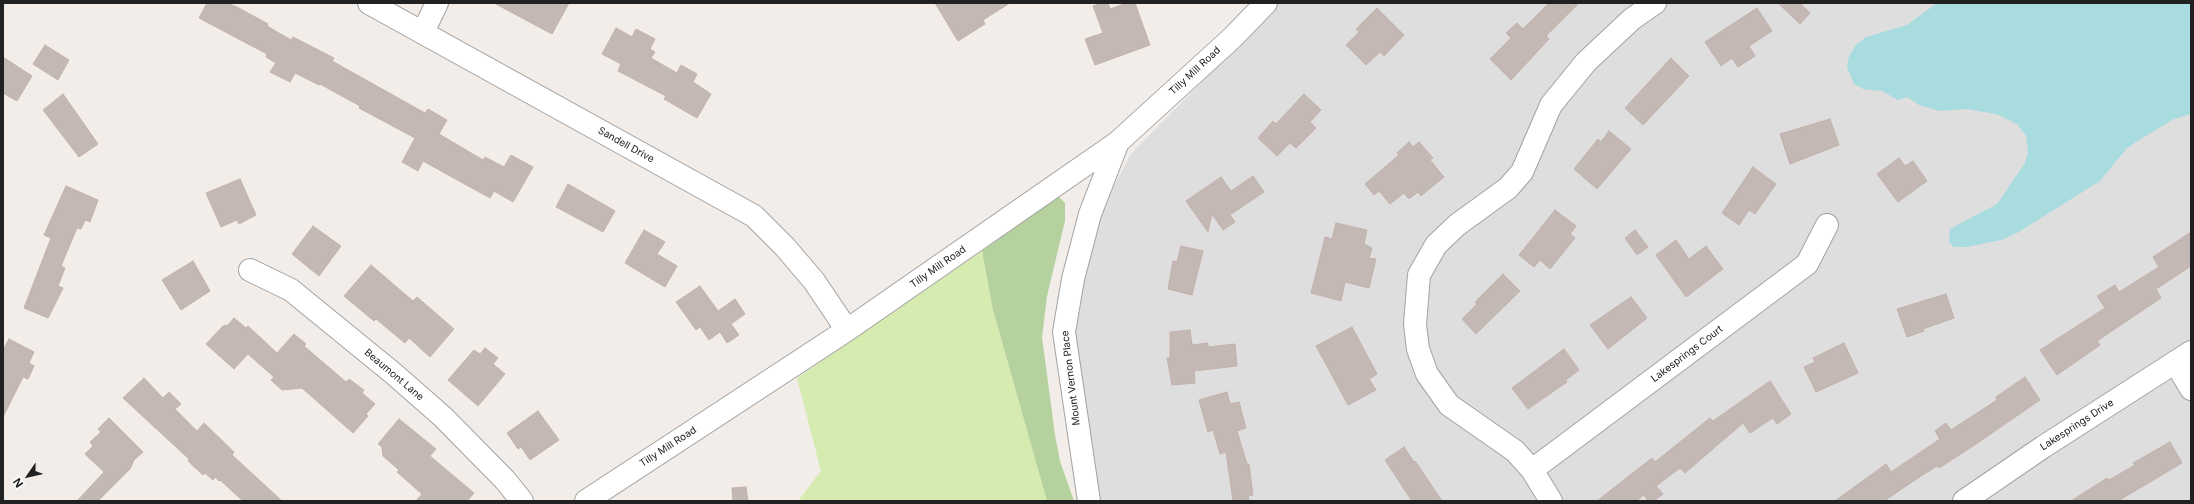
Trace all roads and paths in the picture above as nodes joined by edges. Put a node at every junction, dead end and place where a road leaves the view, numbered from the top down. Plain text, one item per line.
1 (369, 3) edge
2 (437, 3) edge
3 (1266, 3) edge
4 (1655, 3) edge
5 (423, 32) junction
6 (1118, 142) junction
7 (1826, 225) dead end
8 (250, 270) dead end
9 (847, 330) junction
10 (2183, 357) edge
11 (2191, 389) edge
12 (1532, 470) junction
13 (522, 501) edge
14 (586, 501) edge
15 (1089, 501) edge
16 (1551, 501) edge
17 (1964, 501) edge

1 - 5 street, Sandell Drive
2 - 5 street
3 - 6 street, Tilly Mill Road
4 - 12 street
5 - 9 street, Sandell Drive
6 - 9 street, Tilly Mill Road
6 - 15 street, Mount Vernon Place
7 - 12 street, Lakesprings Court
8 - 13 street, Beaumont Lane
9 - 14 street, Tilly Mill Road
10 - 11 street
10 - 17 street, Lakesprings Drive
12 - 16 street

